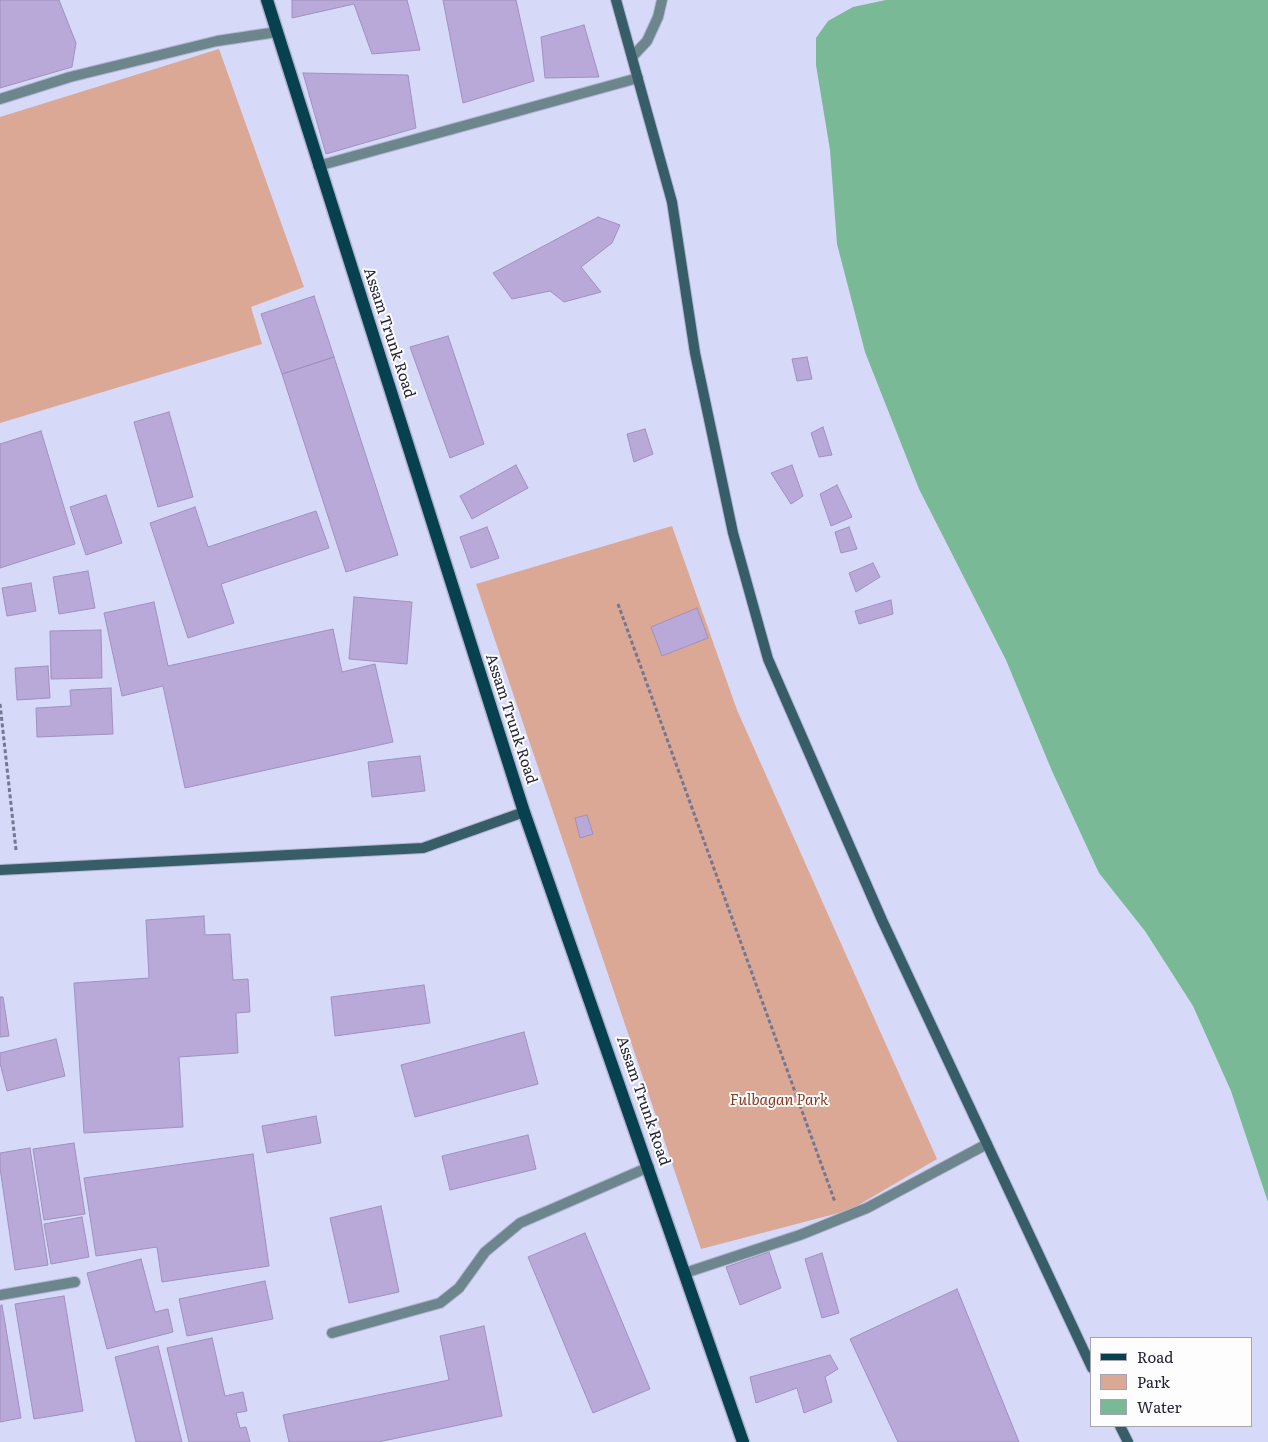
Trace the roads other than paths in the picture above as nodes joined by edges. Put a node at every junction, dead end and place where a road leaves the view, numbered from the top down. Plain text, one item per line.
1 (267, 0) edge
2 (616, 0) edge
3 (662, 0) edge
4 (277, 32) junction
5 (632, 57) junction
6 (638, 78) junction
7 (0, 100) edge
8 (318, 166) junction
9 (524, 812) junction
10 (0, 870) edge
11 (987, 1144) junction
12 (649, 1167) junction
13 (685, 1273) junction
14 (75, 1282) dead end
15 (0, 1295) edge
16 (332, 1333) dead end
17 (1090, 1364) edge
18 (1120, 1427) edge
19 (743, 1442) edge
20 (1128, 1442) edge

1 - 4 main road, Assam Trunk Road
2 - 5 street
3 - 5 street
4 - 7 street
4 - 8 main road, Assam Trunk Road
5 - 6 street
6 - 8 street
6 - 11 street
8 - 9 main road, Assam Trunk Road
9 - 10 street
9 - 12 main road, Assam Trunk Road
11 - 13 street
11 - 17 street
12 - 13 main road, Assam Trunk Road
12 - 16 street
13 - 19 main road, Assam Trunk Road
14 - 15 street
18 - 20 street

